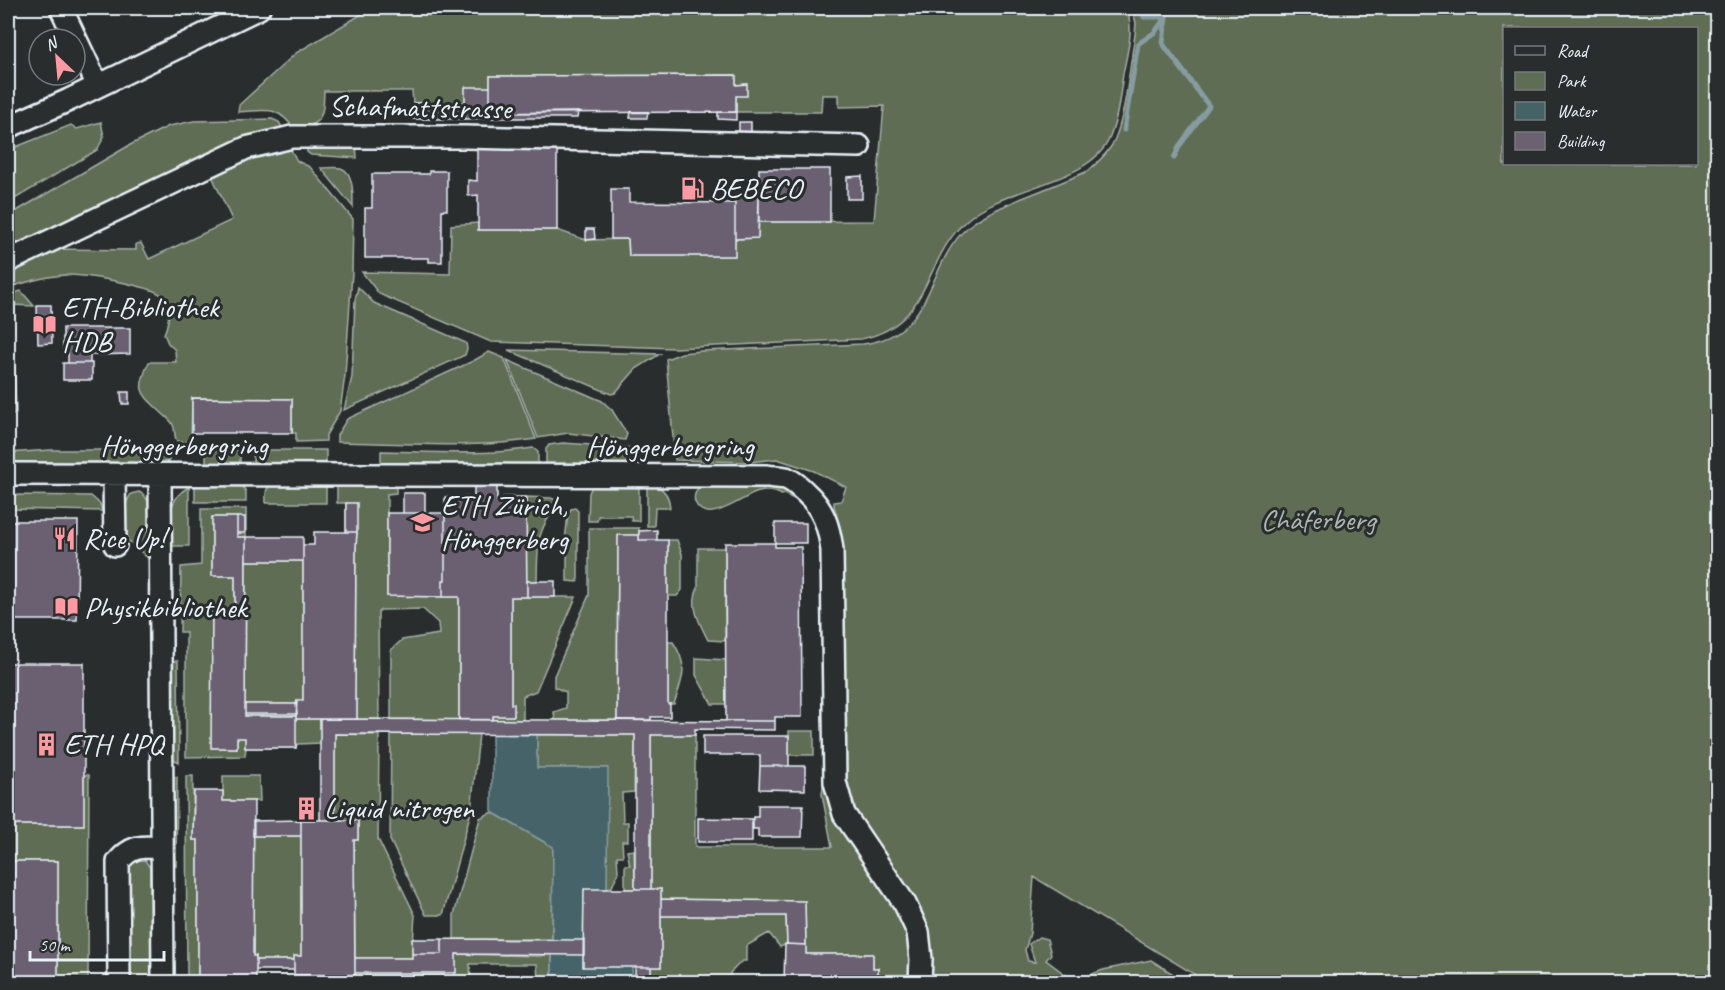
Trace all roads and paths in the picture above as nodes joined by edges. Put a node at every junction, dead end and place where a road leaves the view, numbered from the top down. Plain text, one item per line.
1 (62, 8) edge
2 (259, 8) edge
3 (98, 86) junction
4 (8, 127) edge
5 (859, 146) dead end
6 (8, 261) edge
7 (8, 474) edge
8 (114, 475) junction
9 (160, 475) junction
10 (115, 545) dead end
11 (162, 848) junction
12 (119, 982) edge
13 (163, 982) edge
14 (920, 982) edge

1 - 3 street
2 - 3 street
3 - 4 street
5 - 6 street, Schafmattstrasse
7 - 8 street, Hönggerbergring
8 - 9 street, Hönggerbergring
8 - 10 street
9 - 11 street
9 - 14 street, Hönggerbergring
11 - 12 street
11 - 13 street

